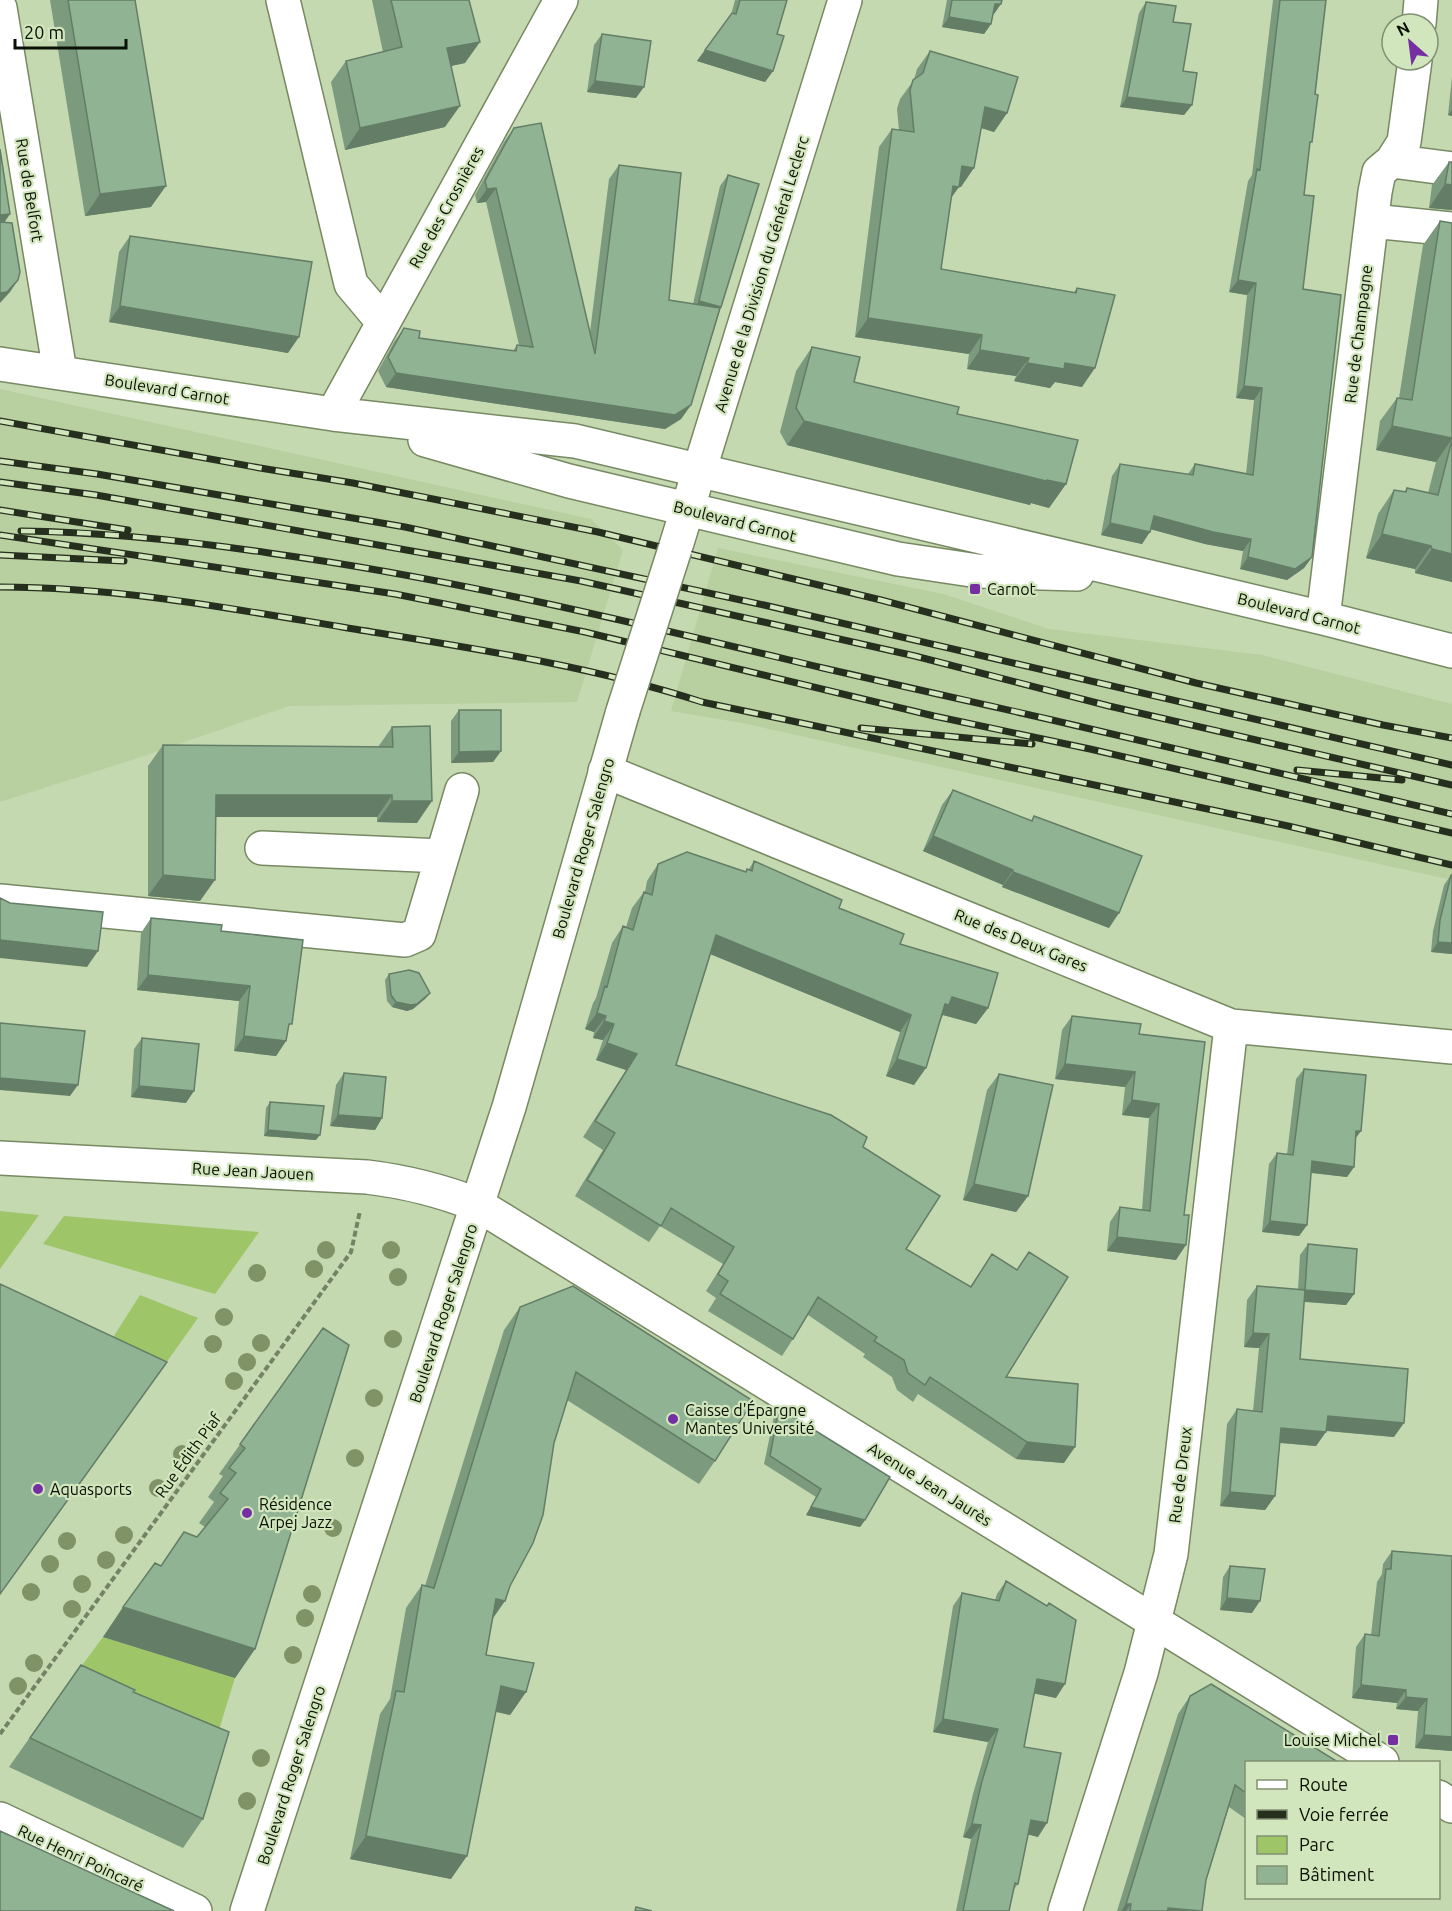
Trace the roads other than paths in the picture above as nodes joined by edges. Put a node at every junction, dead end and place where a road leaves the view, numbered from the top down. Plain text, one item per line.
1 (283, 0) edge
2 (561, 0) edge
3 (845, 0) edge
4 (0, 8) edge
5 (1413, 72) edge
6 (1392, 161) junction
7 (1452, 169) edge
8 (1372, 220) junction
9 (1452, 229) edge
10 (383, 322) junction
11 (0, 364) edge
12 (60, 372) junction
13 (333, 414) junction
14 (700, 471) junction
15 (688, 509) junction
16 (675, 549) joint
17 (1145, 576) junction
18 (1323, 618) junction
19 (1452, 651) edge
20 (605, 771) junction
21 (462, 790) dead end
22 (262, 848) dead end
23 (442, 856) junction
24 (0, 901) edge
25 (1231, 1026) junction
26 (1452, 1047) edge
27 (8, 1157) edge
28 (478, 1205) junction
29 (1155, 1622) junction
30 (1380, 1761) edge
31 (0, 1819) edge
32 (195, 1911) edge
33 (247, 1911) edge
34 (1065, 1911) edge

1 - 10 street
2 - 10 street, Rue des Crosnières
3 - 14 street, Avenue de la Division du Général Leclerc
4 - 12 street, Rue de Belfort
5 - 6 street, Rue de Champagne
6 - 7 street
6 - 8 street, Rue de Champagne
8 - 9 street
8 - 18 street, Rue de Champagne
10 - 13 street, Rue des Crosnières
11 - 12 street, Boulevard Carnot
12 - 13 street, Boulevard Carnot
13 - 14 street, Boulevard Carnot
13 - 15 street, Boulevard Carnot
14 - 15 street, Avenue de la Division du Général Leclerc
14 - 17 street, Boulevard Carnot
15 - 16 street, Avenue de la Division du Général Leclerc
15 - 17 street, Boulevard Carnot
16 - 20 street, Boulevard Roger Salengro, bridge
17 - 18 street, Boulevard Carnot
18 - 19 street, Boulevard Carnot
20 - 25 street, Rue des Deux Gares
20 - 28 street, Boulevard Roger Salengro
21 - 23 street
22 - 23 street
23 - 24 street
25 - 26 street, Rue des Deux Gares
25 - 29 street, Rue de Dreux
27 - 28 street, Rue Jean Jaouen
28 - 29 street, Avenue Jean Jaurès
28 - 33 street, Boulevard Roger Salengro
29 - 30 street, Avenue Jean Jaurès
29 - 34 street, Rue de Dreux
31 - 32 street, Rue Henri Poincaré

